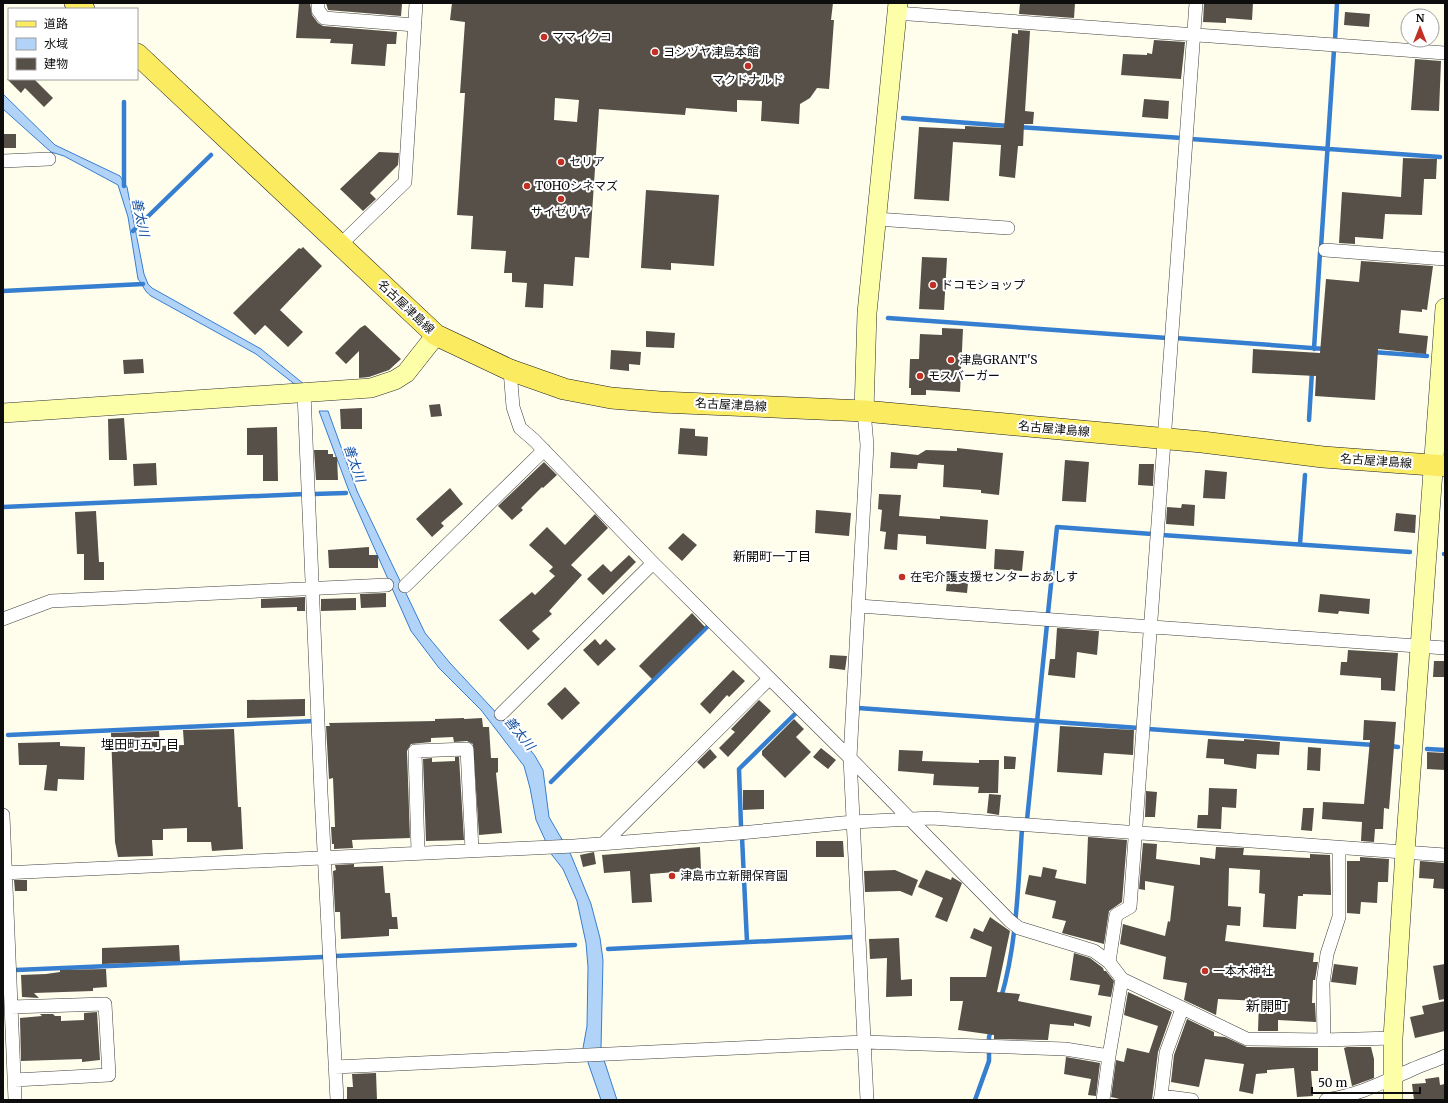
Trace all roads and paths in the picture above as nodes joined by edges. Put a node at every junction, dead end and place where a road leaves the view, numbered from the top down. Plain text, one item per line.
1 (318, 3) edge
2 (416, 3) edge
3 (1196, 3) edge
4 (897, 8) edge
5 (416, 25) junction
6 (1194, 34) junction
7 (1445, 53) edge
8 (138, 55) edge
9 (50, 159) dead end
10 (3, 161) edge
11 (876, 219) junction
12 (1008, 228) dead end
13 (340, 245) junction
14 (1325, 250) dead end
15 (1445, 259) edge
16 (1445, 308) edge
17 (436, 335) junction
18 (510, 370) junction
19 (304, 393) junction
20 (864, 412) junction
21 (3, 413) edge
22 (1164, 439) junction
23 (544, 450) junction
24 (1440, 466) edge
25 (653, 563) junction
26 (387, 585) dead end
27 (405, 586) dead end
28 (313, 589) junction
29 (859, 606) junction
30 (3, 619) edge
31 (1151, 627) junction
32 (1420, 646) junction
33 (1445, 648) edge
34 (769, 679) junction
35 (502, 714) dead end
36 (850, 758) junction
37 (3, 815) edge
38 (910, 819) junction
39 (853, 822) junction
40 (1136, 833) junction
41 (604, 843) junction
42 (1339, 847) junction
43 (472, 850) junction
44 (418, 852) junction
45 (1405, 852) junction
46 (1445, 855) edge
47 (325, 857) junction
48 (4, 873) edge
49 (1109, 962) junction
50 (1122, 979) junction
51 (11, 1007) junction
52 (1182, 1009) junction
53 (1393, 1038) junction
54 (1324, 1040) junction
55 (864, 1042) junction
56 (1108, 1056) junction
57 (1445, 1056) edge
58 (335, 1067) junction
59 (1393, 1079) junction
60 (14, 1080) junction
61 (1161, 1098) edge
62 (15, 1100) edge
63 (337, 1100) edge
64 (867, 1100) edge
65 (1103, 1100) edge
66 (1192, 1100) edge
67 (1326, 1100) edge
68 (1394, 1100) edge

1 - 5 street
2 - 5 street
3 - 6 street
4 - 6 street
4 - 11 street
5 - 13 street
6 - 7 street
6 - 22 street
8 - 13 main road, 名古屋津島線
9 - 10 street
11 - 12 street
11 - 20 street
13 - 17 main road, 名古屋津島線
14 - 15 street
16 - 24 street
17 - 18 main road, 名古屋津島線
17 - 19 street
18 - 20 main road, 名古屋津島線
18 - 23 street
19 - 21 street
19 - 28 street
20 - 22 main road, 名古屋津島線
20 - 29 street
22 - 24 main road, 名古屋津島線
22 - 31 street
23 - 25 street
23 - 27 street
24 - 32 street
25 - 34 street
25 - 35 street
26 - 28 street
28 - 30 street
28 - 47 street
29 - 31 street
29 - 36 street
31 - 32 street
31 - 40 street
32 - 33 street
32 - 45 street
34 - 36 street
34 - 41 street
36 - 38 street
36 - 39 street
37 - 48 street
38 - 39 street
38 - 40 street
38 - 49 street
39 - 41 street
39 - 55 street
40 - 42 street
40 - 49 street
41 - 43 street
42 - 45 street
42 - 54 street
43 - 44 street
43 - 44 street
44 - 47 street
45 - 46 street
45 - 53 street
47 - 48 street
47 - 58 street
48 - 51 street
49 - 50 street
50 - 52 street
50 - 56 street
51 - 60 street
51 - 60 street
52 - 54 street
52 - 61 street
53 - 54 street
53 - 59 street
55 - 56 street
55 - 58 street
55 - 64 street
56 - 65 street
57 - 59 street
58 - 63 street
59 - 67 street
59 - 68 street
60 - 62 street
61 - 66 street

